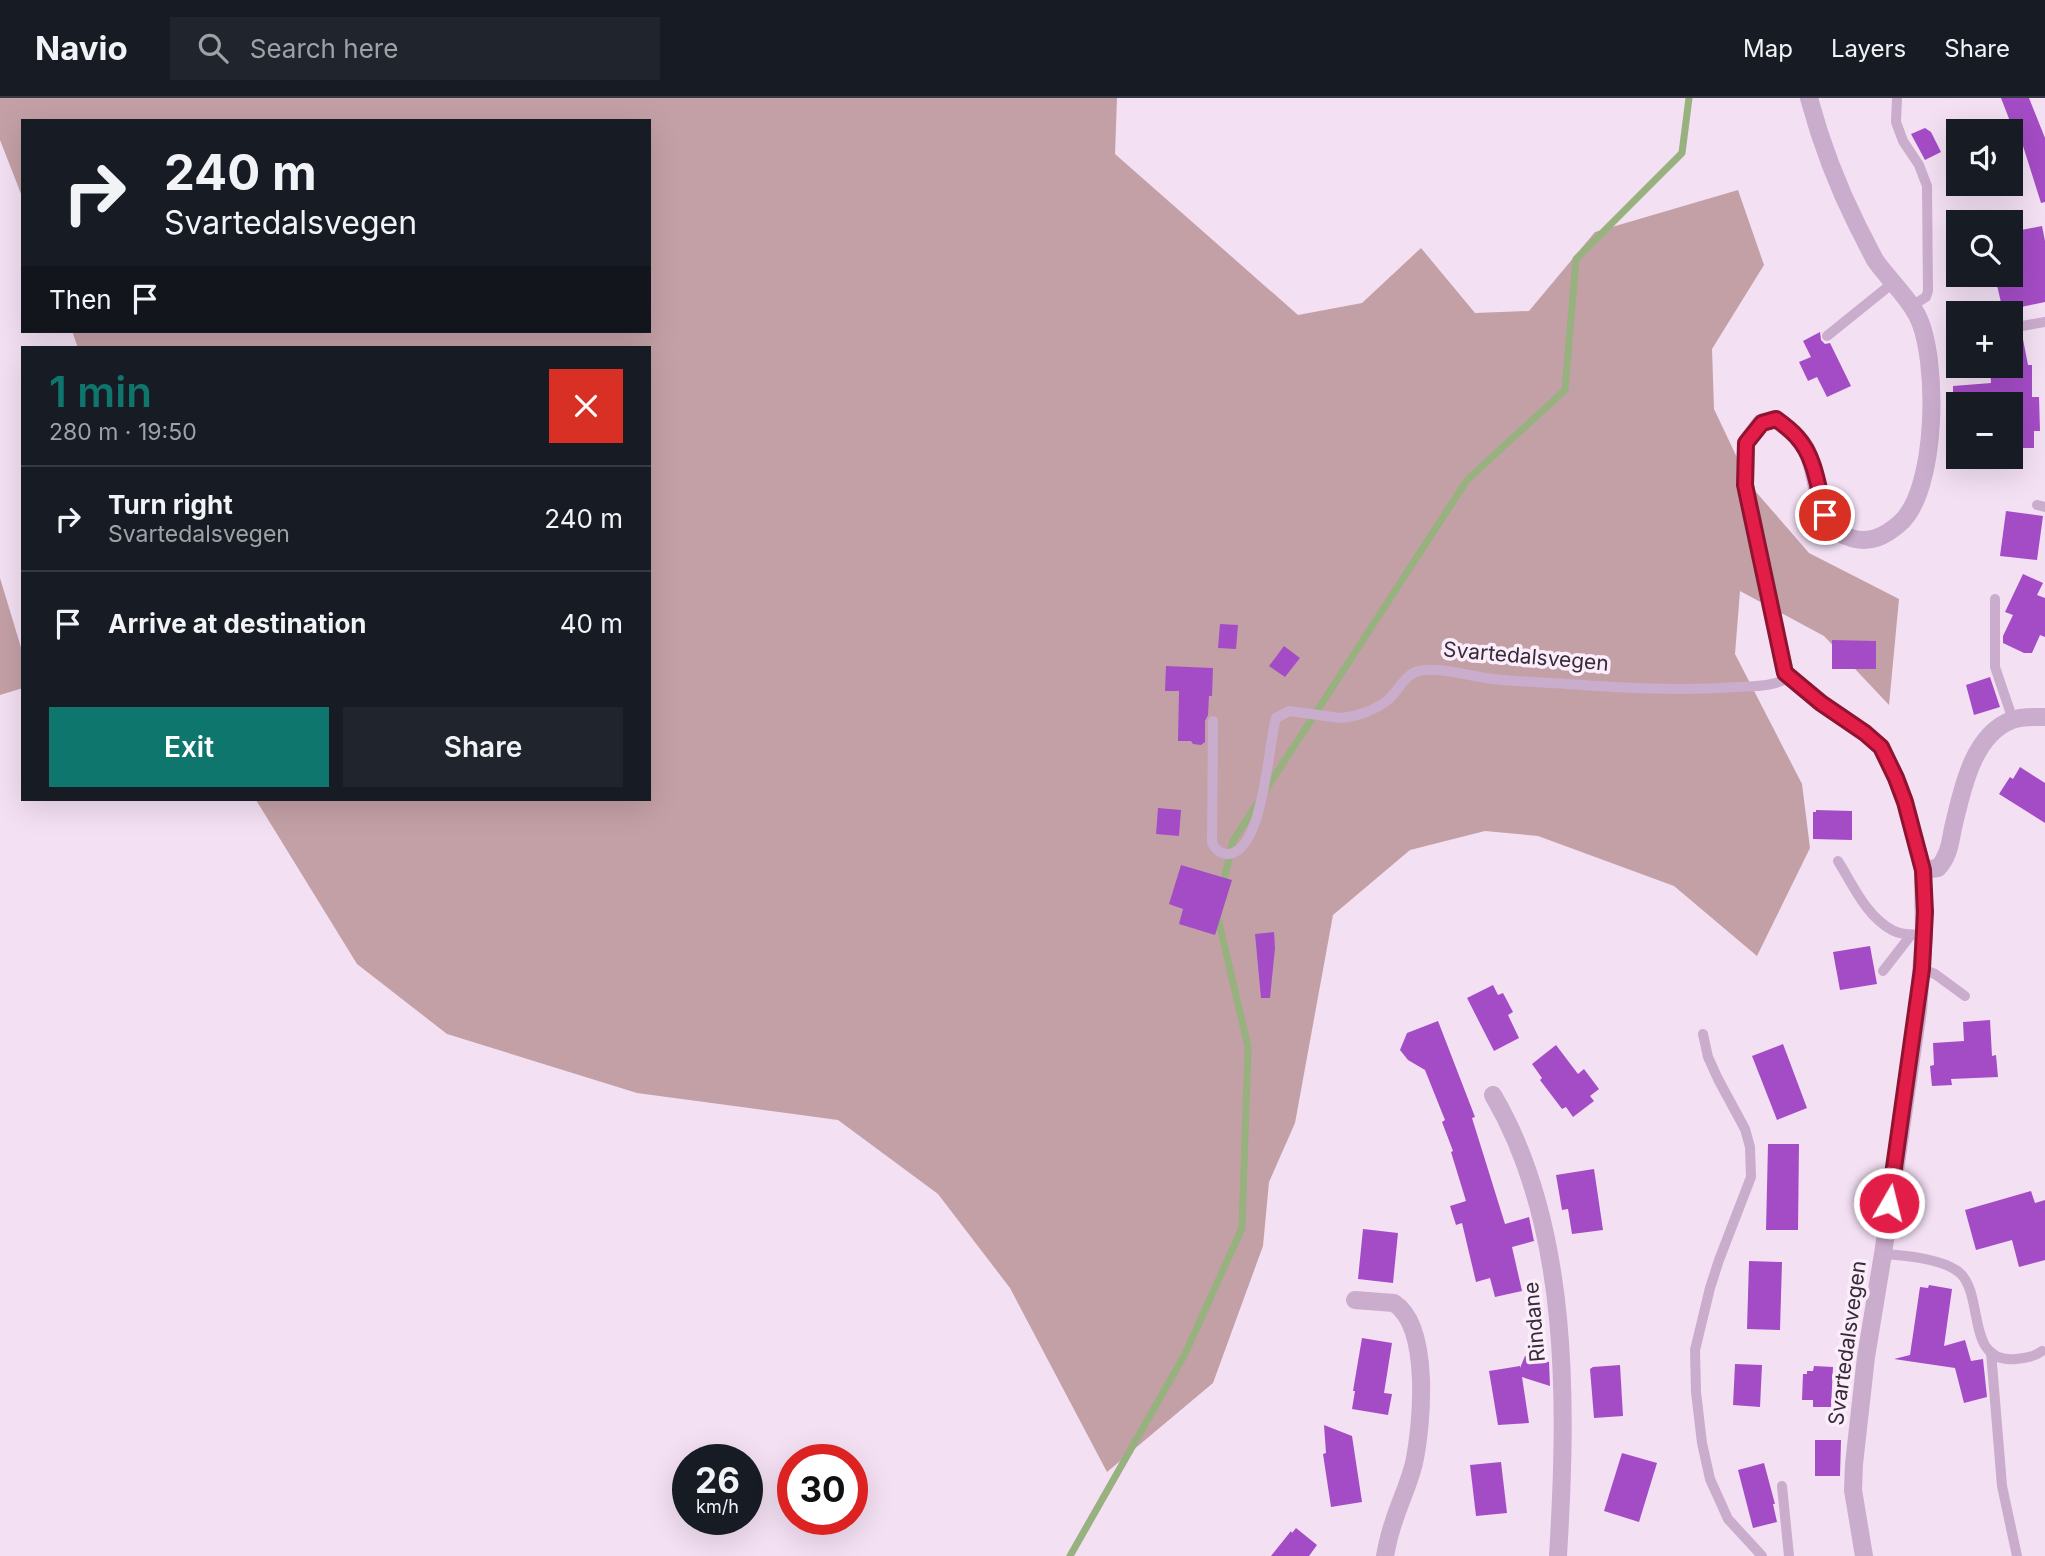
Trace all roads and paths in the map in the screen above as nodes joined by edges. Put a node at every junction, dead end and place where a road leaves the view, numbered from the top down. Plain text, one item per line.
1 (1809, 98) edge
2 (1897, 98) edge
3 (1894, 282) junction
4 (1909, 303) junction
5 (2045, 322) edge
6 (2023, 326) edge
7 (1827, 336) dead end
8 (1995, 599) dead end
9 (1789, 677) junction
10 (2045, 717) edge
11 (2013, 720) junction
12 (1213, 721) dead end
13 (1838, 861) dead end
14 (1923, 870) junction
15 (1918, 934) junction
16 (1922, 969) junction
17 (1883, 971) dead end
18 (1965, 996) dead end
19 (1703, 1034) dead end
20 (1493, 1095) dead end
21 (1883, 1254) junction
22 (1355, 1300) dead end
23 (2042, 1351) dead end
24 (1991, 1352) junction
25 (1782, 1486) dead end
26 (1385, 1556) edge
27 (1558, 1556) edge
28 (1762, 1556) edge
29 (1789, 1556) edge
30 (1864, 1556) edge
31 (2017, 1556) edge

1 - 3 street
2 - 4 lane
3 - 4 street
3 - 7 lane
4 - 9 street
5 - 6 lane
8 - 11 lane
9 - 12 lane, Svartedalsvegen
9 - 14 street, Svartedalsvegen
10 - 11 street
11 - 14 street
13 - 15 lane
14 - 15 street, Svartedalsvegen
15 - 16 street, Svartedalsvegen
15 - 17 lane
16 - 18 lane
16 - 21 street, Svartedalsvegen
19 - 28 lane
20 - 27 street, Rindane
21 - 24 lane
21 - 30 street, Svartedalsvegen
22 - 26 street
23 - 24 lane
24 - 31 lane
25 - 29 lane

